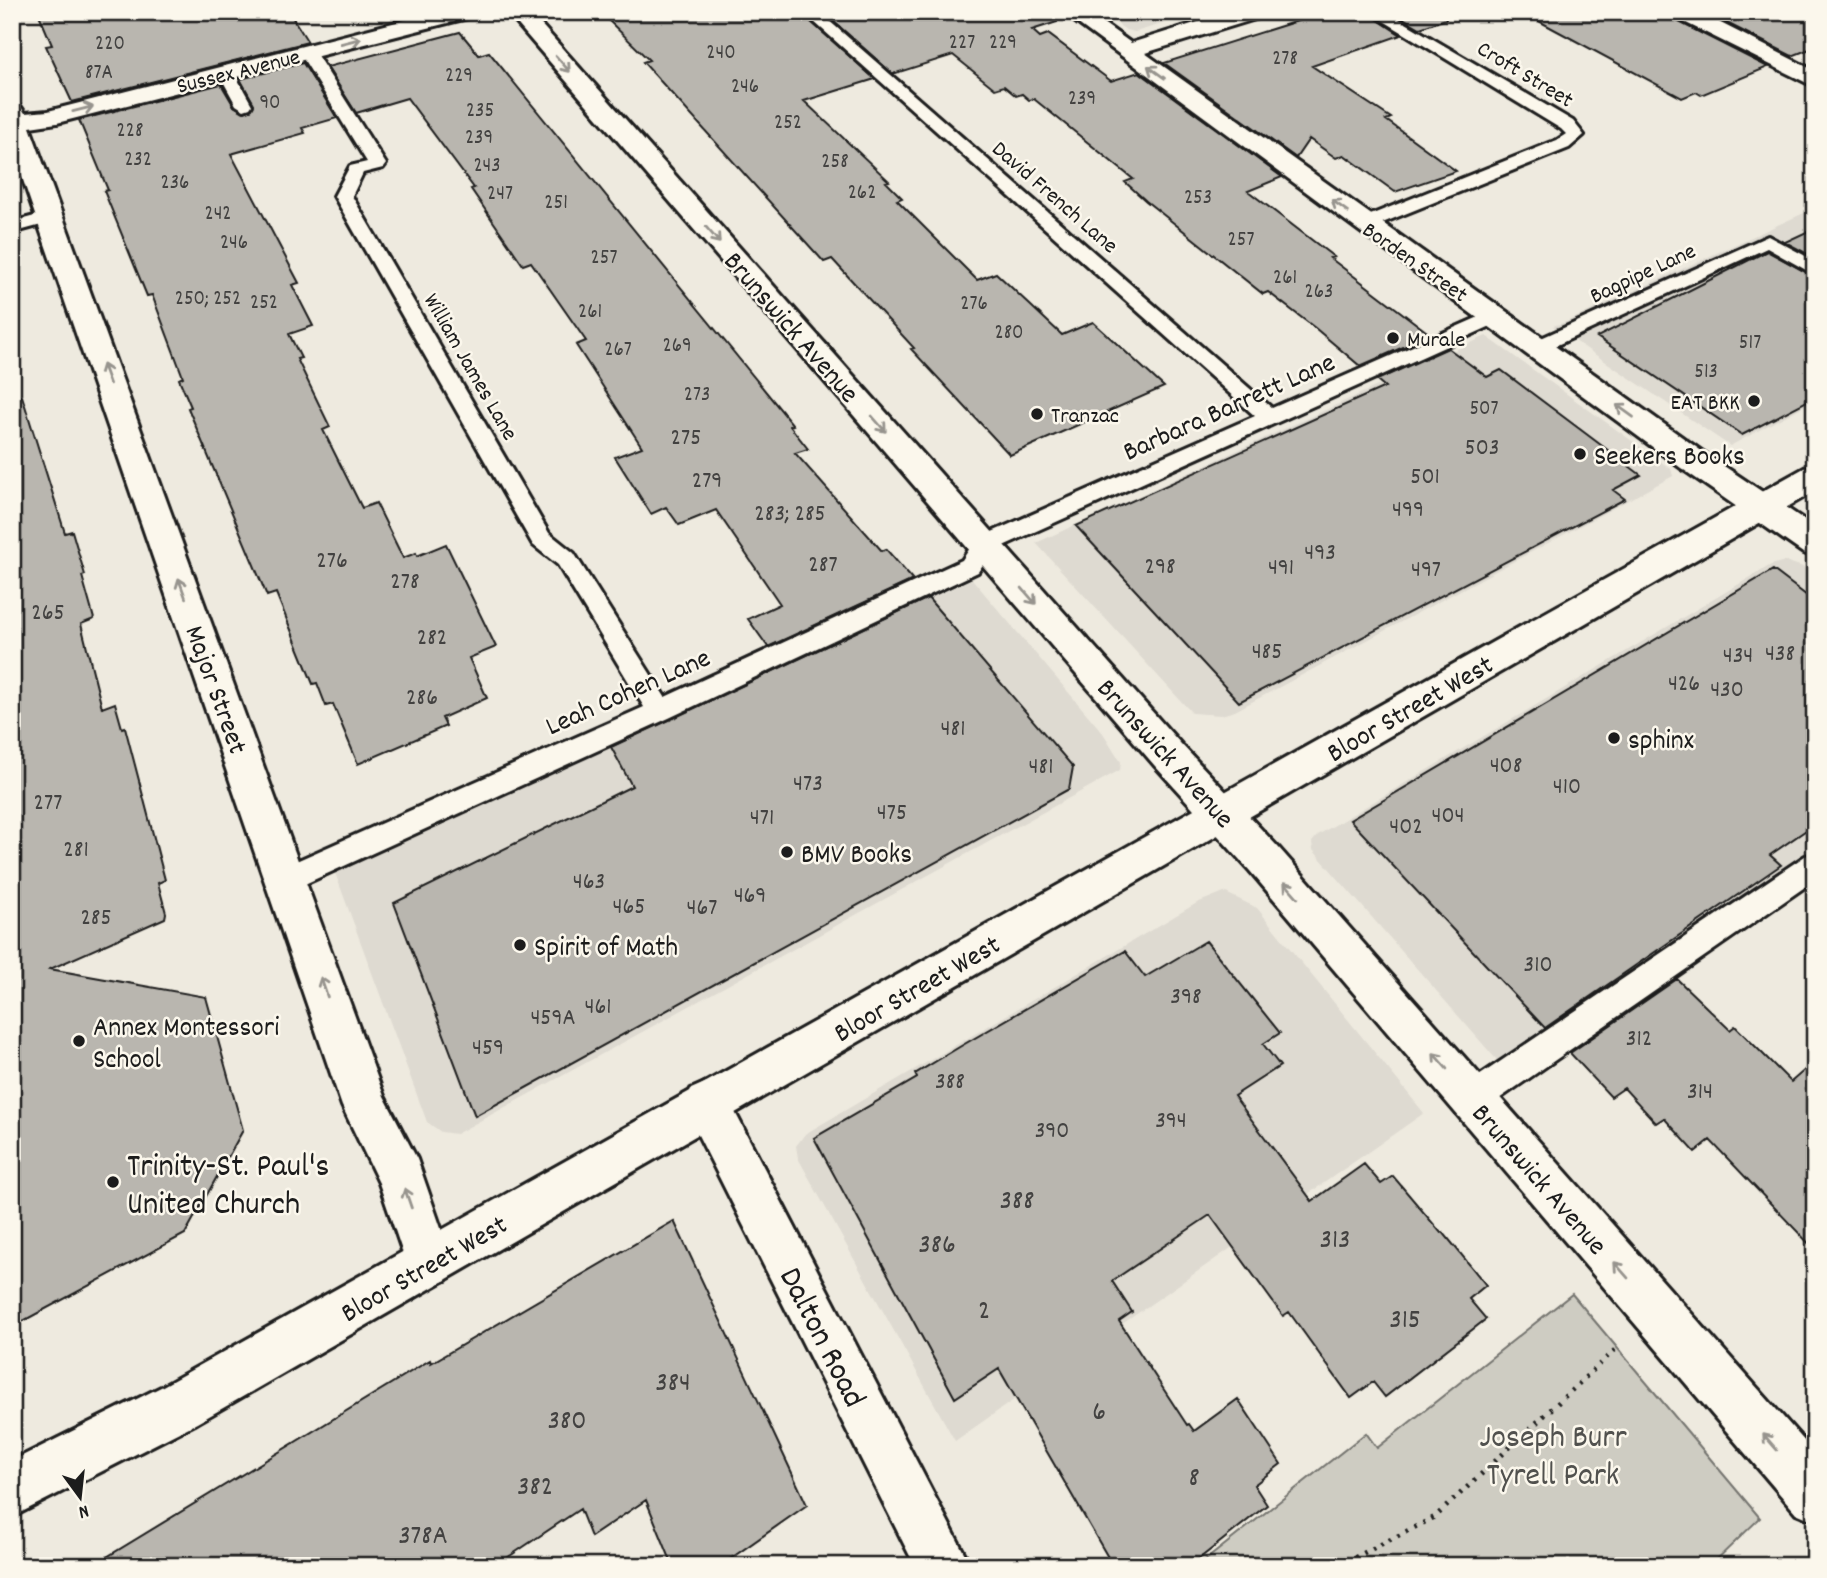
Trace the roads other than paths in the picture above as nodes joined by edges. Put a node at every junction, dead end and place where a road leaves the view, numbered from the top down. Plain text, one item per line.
1 (463, 12) edge
2 (518, 12) edge
3 (810, 12) edge
4 (1073, 12) edge
5 (1254, 12) edge
6 (1376, 12) edge
7 (1682, 12) edge
8 (1128, 51) junction
9 (307, 52) junction
10 (226, 72) junction
11 (1815, 80) edge
12 (244, 105) dead end
13 (13, 118) edge
14 (50, 217) junction
15 (1364, 224) junction
16 (12, 228) edge
17 (1815, 269) edge
18 (1495, 317) junction
19 (1537, 347) junction
20 (1269, 417) junction
21 (1815, 476) edge
22 (1761, 507) junction
23 (1815, 544) edge
24 (984, 545) junction
25 (660, 711) junction
26 (1221, 813) junction
27 (1815, 865) edge
28 (286, 879) junction
29 (1472, 1099) junction
30 (707, 1105) junction
31 (429, 1263) junction
32 (12, 1490) edge
33 (1815, 1494) edge
34 (944, 1566) edge

9 -> 1 street, Sussex Avenue
2 -> 24 street, Brunswick Avenue
3 - 20 lane, David French Lane
4 - 8 street, Borden Street
5 - 8 street
6 - 15 lane, Croft Street
7 - 11 street
15 -> 8 street, Borden Street
9 - 10 street, Sussex Avenue
9 - 25 lane, William James Lane
10 - 12 lane
13 -> 10 street, Sussex Avenue
13 - 14 street, Major Street
14 - 16 lane
28 -> 14 street, Major Street
15 - 18 street, Borden Street
17 - 19 lane, Bagpipe Lane
18 - 19 street, Borden Street
18 - 20 lane, Barbara Barrett Lane
22 -> 19 street, Borden Street
20 - 24 lane, Barbara Barrett Lane
21 - 22 street, Bloor Street West
22 - 23 street, Borden Street
22 - 26 street, Bloor Street West
24 - 25 lane, Leah Cohen Lane
24 -> 26 street, Brunswick Avenue
25 - 28 lane, Leah Cohen Lane
29 -> 26 street, Brunswick Avenue
26 - 30 street, Bloor Street West
27 - 29 lane
31 -> 28 street, Major Street
33 -> 29 street, Brunswick Avenue
30 - 31 street, Bloor Street West
30 - 34 street, Dalton Road
31 - 32 street, Bloor Street West

